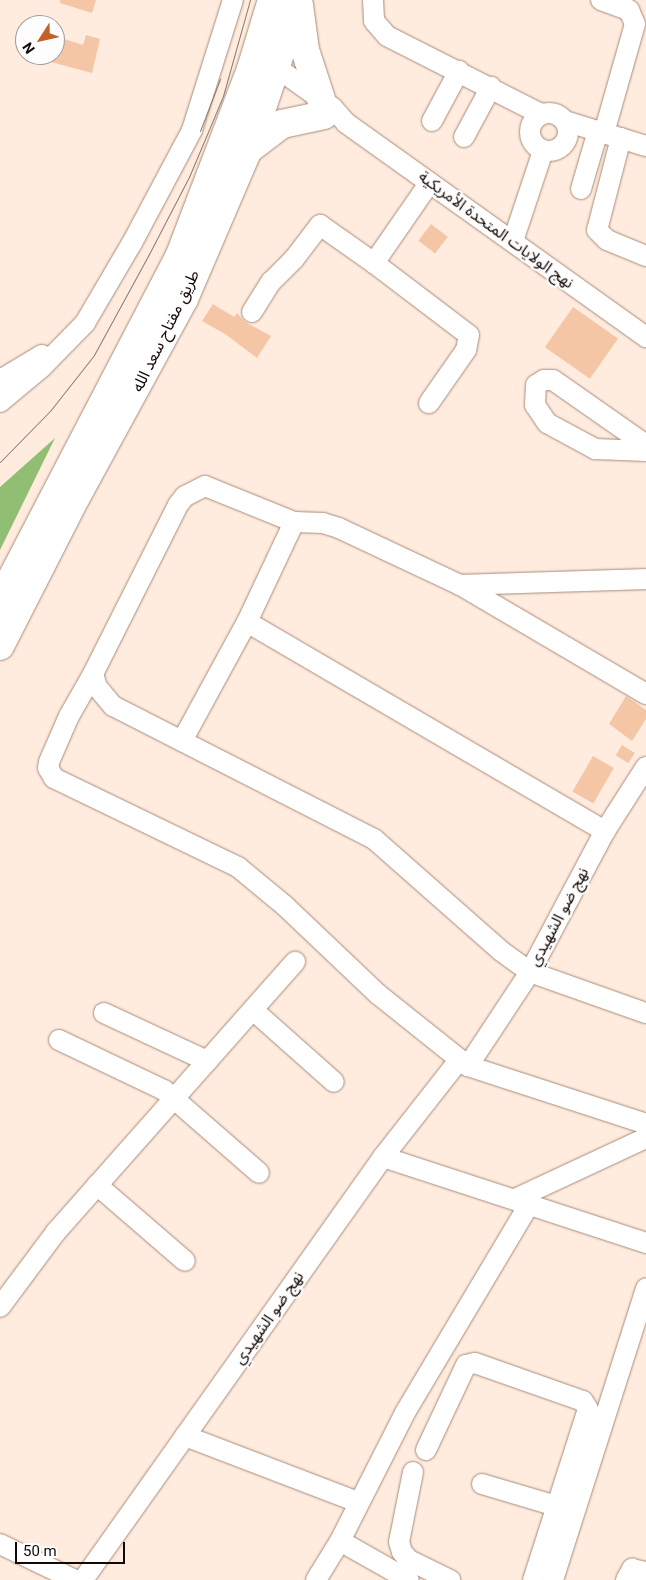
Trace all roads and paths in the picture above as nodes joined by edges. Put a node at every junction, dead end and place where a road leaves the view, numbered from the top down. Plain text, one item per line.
1 (233, 0) edge
2 (272, 0) edge
3 (298, 0) edge
4 (373, 0) edge
5 (601, 0) edge
6 (263, 67) junction
7 (459, 71) junction
8 (490, 87) junction
9 (330, 112) junction
10 (541, 114) junction
11 (432, 121) dead end
12 (565, 121) junction
13 (608, 134) junction
14 (464, 137) dead end
15 (646, 146) edge
16 (248, 150) junction
17 (544, 151) junction
18 (430, 182) junction
19 (582, 189) dead end
20 (513, 241) junction
21 (646, 256) edge
22 (374, 263) junction
23 (252, 312) dead end
24 (646, 337) edge
25 (70, 339) junction
26 (0, 380) edge
27 (0, 402) edge
28 (428, 403) dead end
29 (646, 445) edge
30 (646, 451) edge
31 (294, 522) junction
32 (646, 579) edge
33 (460, 585) junction
34 (0, 601) edge
35 (247, 622) junction
36 (0, 646) edge
37 (93, 674) junction
38 (646, 694) edge
39 (182, 741) junction
40 (646, 767) edge
41 (605, 832) junction
42 (295, 962) dead end
43 (530, 972) junction
44 (253, 1010) junction
45 (104, 1013) dead end
46 (646, 1013) edge
47 (59, 1040) dead end
48 (207, 1061) junction
49 (464, 1063) junction
50 (334, 1082) dead end
51 (174, 1099) junction
52 (646, 1124) edge
53 (646, 1138) edge
54 (383, 1157) junction
55 (259, 1173) dead end
56 (97, 1186) junction
57 (522, 1201) junction
58 (646, 1243) edge
59 (185, 1261) dead end
60 (646, 1288) edge
61 (0, 1307) edge
62 (185, 1436) junction
63 (426, 1450) dead end
64 (413, 1472) dead end
65 (482, 1484) dead end
66 (358, 1502) junction
67 (566, 1509) junction
68 (340, 1541) junction
69 (0, 1544) edge
70 (646, 1572) edge
71 (75, 1580) edge
72 (83, 1580) edge
73 (316, 1580) edge
74 (409, 1580) edge
75 (450, 1580) edge
76 (533, 1580) edge
77 (553, 1580) edge
78 (626, 1580) edge

1 - 25 street
2 - 6 highway, طريق مفتاح سعد الله
3 - 6 highway, طريق مفتاح سعد الله
3 - 9 highway
4 - 7 street
5 - 13 street
6 - 9 street, نهج الولايات المتحدة الأمريكية
6 - 16 highway, طريق مفتاح سعد الله
6 - 34 highway, طريق مفتاح سعد الله
7 - 8 street
7 - 11 street
8 - 10 street
8 - 14 street
9 - 16 highway
9 - 18 street, نهج الولايات المتحدة الأمريكية
10 - 12 street
10 - 17 street
12 - 13 street
12 - 17 street
13 - 15 street
13 - 19 street
13 - 21 street
16 - 36 highway, طريق مفتاح سعد الله
17 - 20 street
18 - 20 street, نهج الولايات المتحدة الأمريكية
18 - 22 street
20 - 24 street, نهج الولايات المتحدة الأمريكية
22 - 23 street
22 - 28 street
25 - 26 street
25 - 27 street
29 - 30 street
31 - 33 street
31 - 35 street
31 - 37 street
32 - 33 street
33 - 38 street
35 - 39 street
35 - 41 street
37 - 39 street
37 - 49 street
39 - 43 street
40 - 41 street, نهج ضو الشهيدي
41 - 43 street, نهج ضو الشهيدي
42 - 44 street
43 - 46 street
43 - 49 street, نهج ضو الشهيدي
44 - 48 street
44 - 50 street
45 - 48 street
47 - 51 street
48 - 51 street
49 - 52 street
49 - 54 street, نهج ضو الشهيدي
51 - 55 street
51 - 56 street
53 - 57 street
54 - 57 street
54 - 62 street, نهج ضو الشهيدي
56 - 59 street
56 - 61 street
57 - 58 street
57 - 66 street
60 - 67 street
62 - 66 street
62 - 72 street, نهج ضو الشهيدي
63 - 67 street
64 - 75 street
65 - 67 street
66 - 68 street
67 - 76 street
67 - 77 street
68 - 73 street
68 - 74 street
69 - 71 street
70 - 78 street

